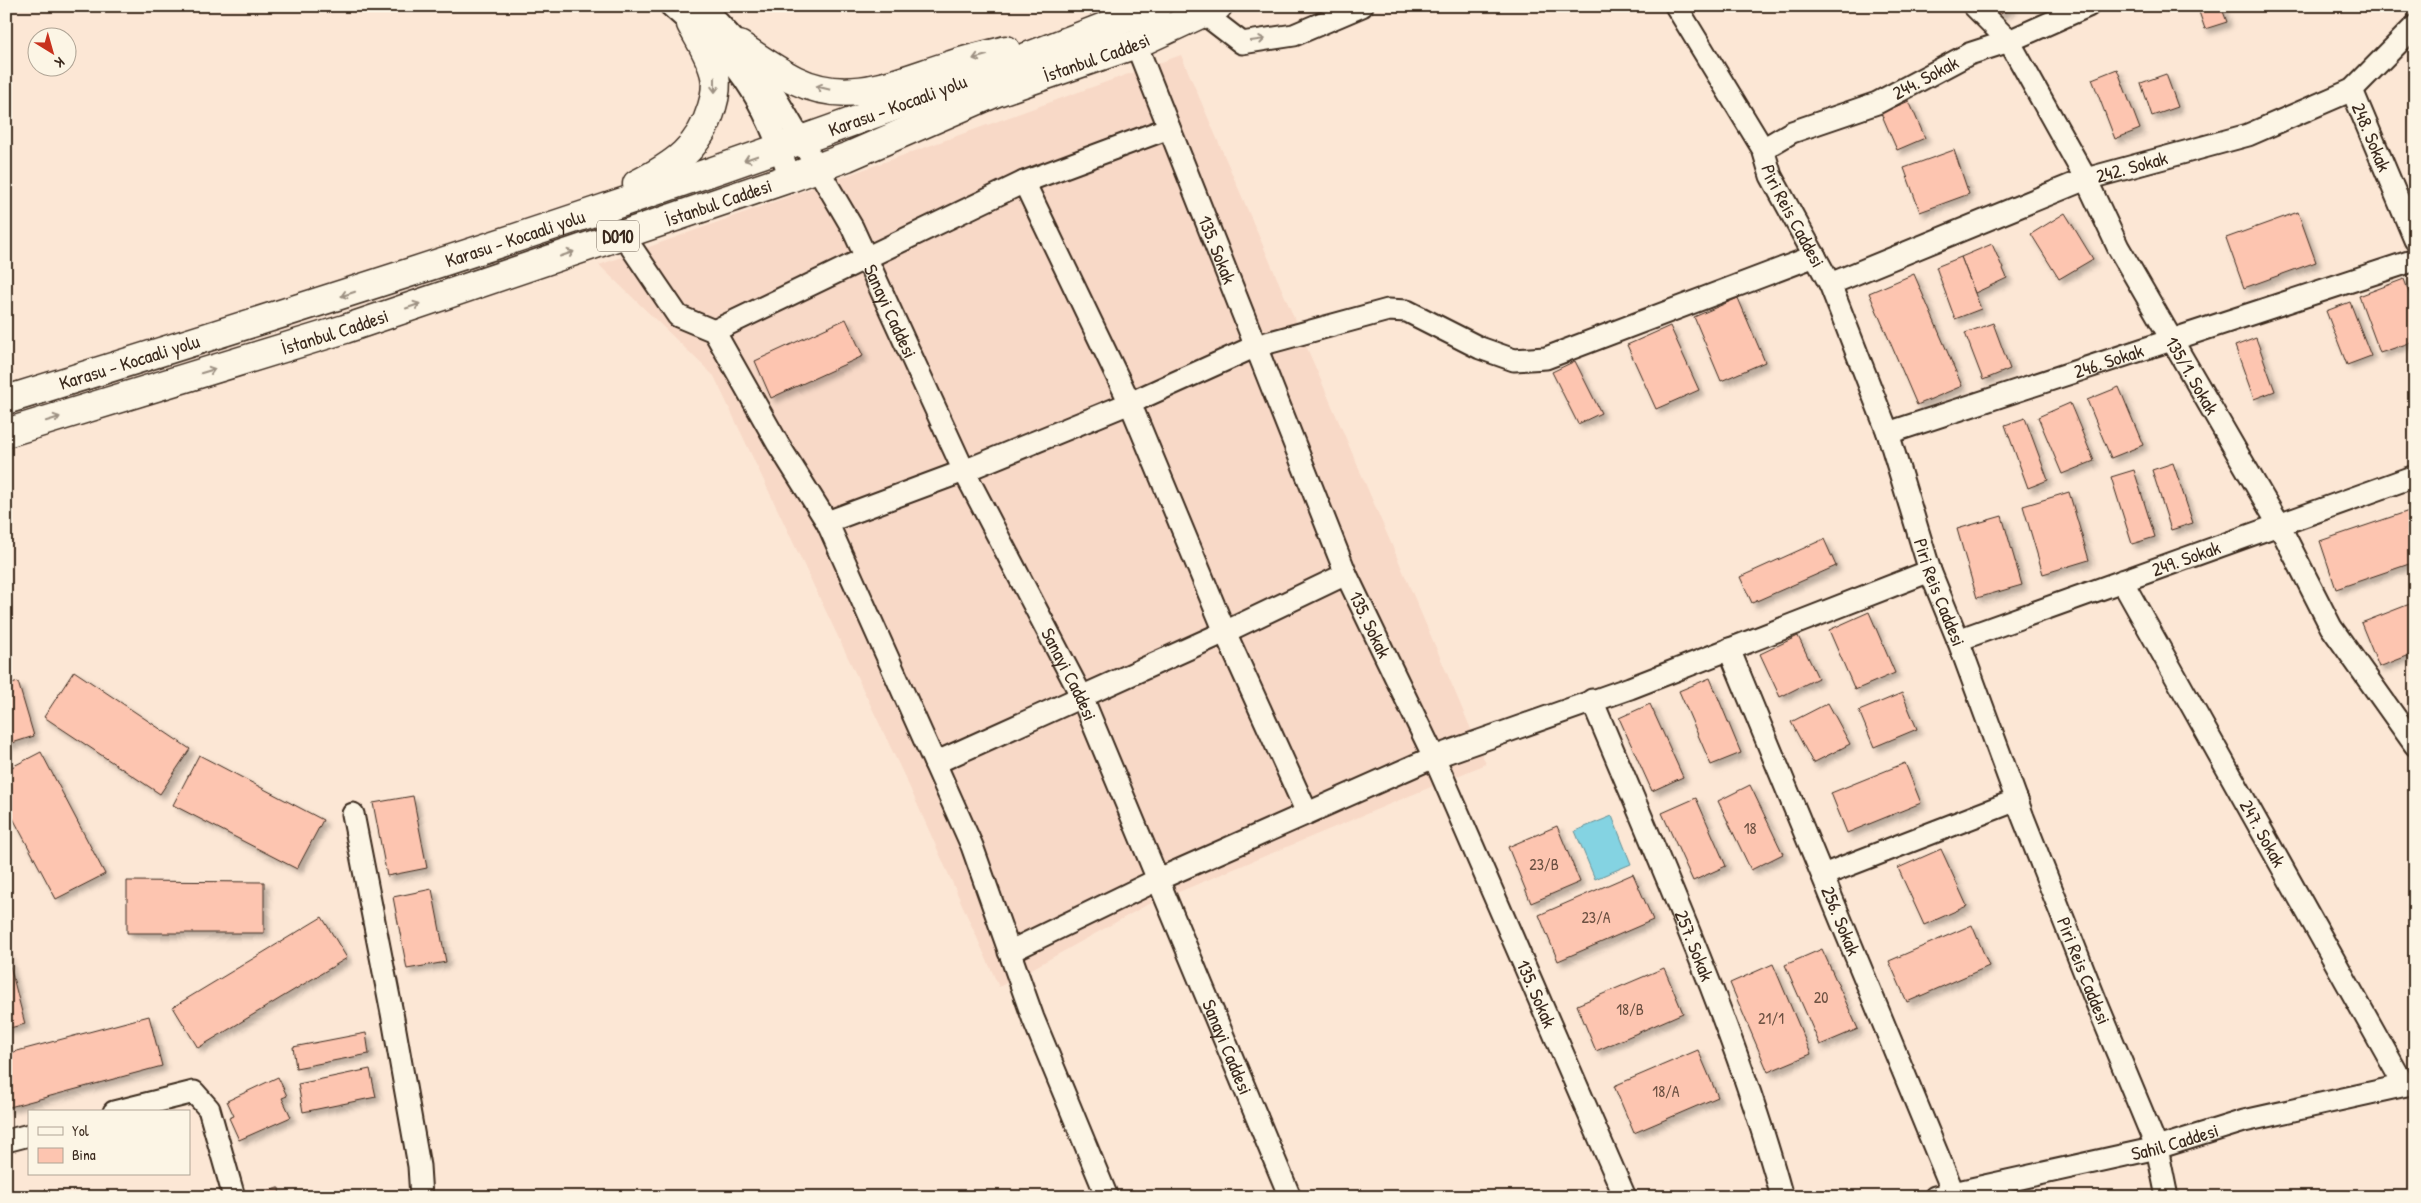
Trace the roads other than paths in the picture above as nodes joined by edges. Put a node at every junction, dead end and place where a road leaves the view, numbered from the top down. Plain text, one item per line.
1 (1362, 6) edge
2 (1676, 6) edge
3 (1974, 6) edge
4 (2088, 6) edge
5 (1151, 9) edge
6 (1210, 9) edge
7 (688, 12) edge
8 (2415, 26) edge
9 (2009, 41) junction
10 (1136, 44) junction
11 (739, 45) junction
12 (2352, 90) junction
13 (1169, 128) junction
14 (791, 144) junction
15 (1763, 149) junction
16 (817, 168) junction
17 (790, 178) junction
18 (2086, 179) junction
19 (1024, 182) junction
20 (564, 222) junction
21 (623, 235) junction
22 (2415, 240) edge
23 (1815, 256) junction
24 (866, 257) junction
25 (2415, 260) edge
26 (1830, 284) junction
27 (714, 331) junction
28 (2171, 340) junction
29 (1256, 346) junction
30 (6, 400) edge
31 (1130, 403) junction
32 (6, 433) edge
33 (1888, 433) junction
34 (964, 471) junction
35 (2415, 476) edge
36 (827, 522) junction
37 (2279, 525) junction
38 (1930, 571) junction
39 (1346, 574) junction
40 (2122, 581) junction
41 (1225, 632) junction
42 (1958, 640) junction
43 (1730, 649) junction
44 (1082, 697) junction
45 (1592, 700) junction
46 (2415, 745) edge
47 (1434, 757) junction
48 (935, 763) junction
49 (2017, 800) junction
50 (1306, 813) junction
51 (353, 814) dead end
52 (1823, 875) junction
53 (1159, 878) junction
54 (1009, 952) junction
55 (2409, 1084) edge
56 (122, 1110) edge
57 (28, 1134) edge
58 (6, 1141) edge
59 (2157, 1148) junction
60 (1944, 1194) edge
61 (234, 1197) edge
62 (421, 1197) edge
63 (1106, 1197) edge
64 (1290, 1197) edge
65 (1625, 1197) edge
66 (1782, 1197) edge
67 (2167, 1197) edge

6 -> 1 street
2 - 15 street, Piri Reis Caddesi
3 - 9 street, 135/1. Sokak
4 - 9 street, 244. Sokak
5 -> 11 highway
5 - 14 highway, Karasu - Kocaali yolu / D010
6 - 10 highway, İstanbul Caddesi / D010
7 - 11 street
7 - 14 street
7 -> 20 highway
8 - 12 street, 242. Sokak
9 - 15 street, 244. Sokak
9 - 18 street, 135/1. Sokak
10 - 13 street, 135. Sokak
10 - 16 highway, İstanbul Caddesi / D010
11 - 14 street
12 - 18 street, 242. Sokak
12 - 22 street, 248. Sokak
13 - 19 street
13 - 29 street, 135. Sokak
14 - 16 street, Sanayi Caddesi
14 - 17 street
14 -> 20 highway, Karasu - Kocaali yolu / D010
15 - 23 street, Piri Reis Caddesi
16 - 17 highway, İstanbul Caddesi / D010
16 - 24 street, Sanayi Caddesi
17 - 21 highway, İstanbul Caddesi / D010
18 - 26 street, 242. Sokak
18 - 28 street, 135/1. Sokak
19 - 24 street
19 - 31 street
20 -> 30 highway, Karasu - Kocaali yolu / D010
21 - 27 street
32 -> 21 highway, İstanbul Caddesi / D010
23 - 26 street, Piri Reis Caddesi
23 - 29 street
24 - 27 street
24 - 34 street, Sanayi Caddesi
25 - 28 street, 246. Sokak
26 - 33 street, Piri Reis Caddesi
27 - 36 street
28 - 33 street, 246. Sokak
28 - 37 street, 135/1. Sokak
29 - 31 street
29 - 39 street, 135. Sokak
31 - 34 street
31 - 41 street
33 - 38 street, Piri Reis Caddesi
34 - 36 street
34 - 44 street, Sanayi Caddesi
35 - 37 street, 249. Sokak
36 - 48 street
37 - 40 street, 249. Sokak
37 - 46 street, 135/1. Sokak
38 - 42 street, Piri Reis Caddesi
38 - 43 street
39 - 41 street
39 - 47 street, 135. Sokak
40 - 42 street, 249. Sokak
40 - 55 street, 247. Sokak
41 - 44 street
41 - 50 street
42 - 49 street, Piri Reis Caddesi
43 - 45 street
43 - 52 street, 256. Sokak
44 - 48 street
44 - 53 street, Sanayi Caddesi
45 - 47 street
45 - 66 street, 257. Sokak
47 - 50 street
47 - 65 street, 135. Sokak
48 - 54 street
49 - 52 street
49 - 59 street, Piri Reis Caddesi
50 - 53 street
51 - 62 street
52 - 60 street, 256. Sokak
53 - 54 street
53 - 64 street, Sanayi Caddesi
54 - 63 street
55 - 59 street, Sahil Caddesi
56 - 61 street
57 - 58 street
59 - 60 street, Sahil Caddesi
59 - 67 street, Piri Reis Caddesi

